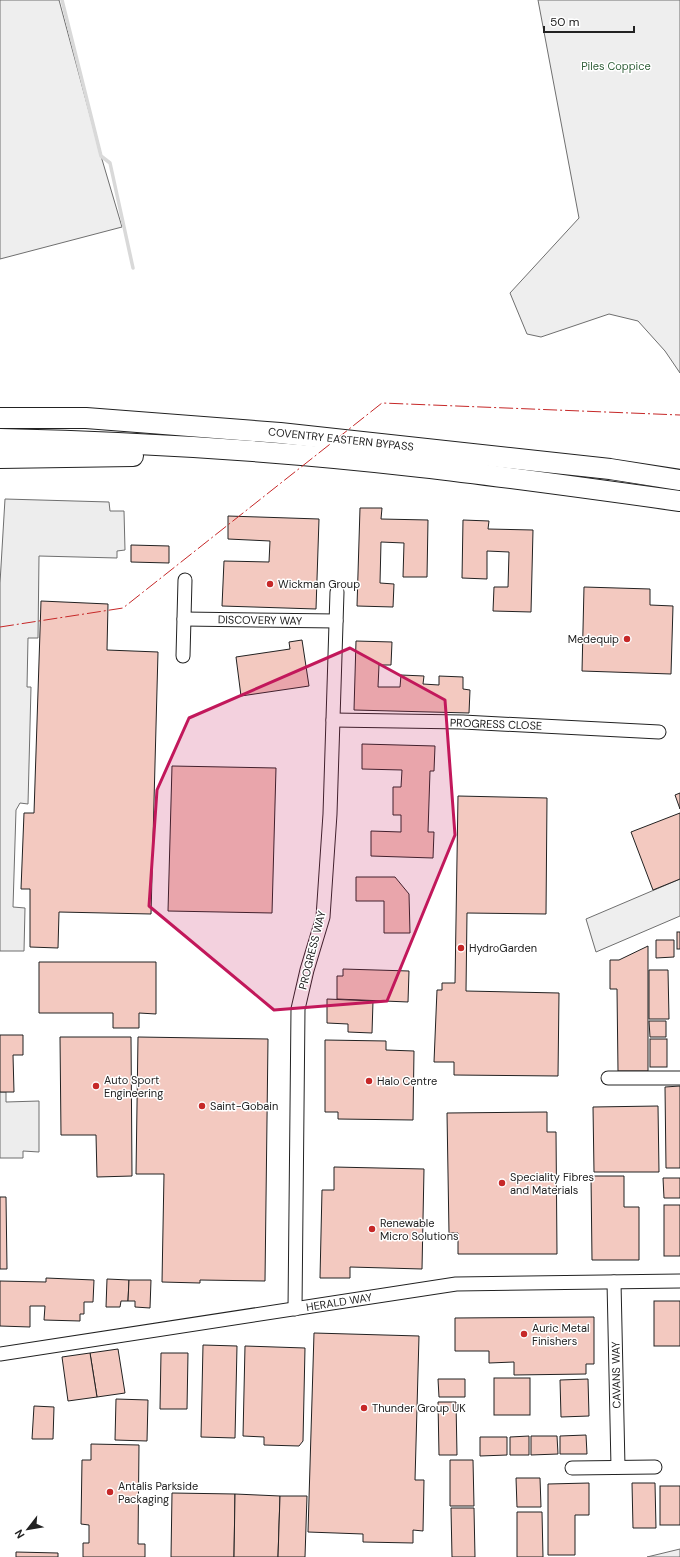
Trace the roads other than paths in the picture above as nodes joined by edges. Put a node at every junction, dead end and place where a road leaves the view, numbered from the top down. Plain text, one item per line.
1 (0, 409) edge
2 (0, 418) edge
3 (0, 439) edge
4 (382, 444) junction
5 (0, 458) edge
6 (420, 467) junction
7 (680, 480) edge
8 (680, 501) edge
9 (185, 580) dead end
10 (337, 592) dead end
11 (184, 619) junction
12 (336, 621) junction
13 (183, 656) dead end
14 (333, 720) junction
15 (659, 732) dead end
16 (608, 1078) dead end
17 (680, 1078) edge
18 (680, 1281) edge
19 (614, 1282) junction
20 (295, 1309) junction
21 (0, 1354) edge
22 (618, 1467) junction
23 (655, 1467) dead end
24 (572, 1468) dead end

1 - 4 highway
2 - 4 highway, COVENTRY EASTERN BYPASS
3 - 6 highway, COVENTRY EASTERN BYPASS
4 - 7 highway, COVENTRY EASTERN BYPASS
5 - 6 highway
6 - 8 highway, COVENTRY EASTERN BYPASS
9 - 11 street
10 - 12 street, PROGRESS WAY
11 - 12 street, DISCOVERY WAY
11 - 13 street
12 - 14 street, PROGRESS WAY
14 - 15 street, PROGRESS CLOSE
14 - 20 street, PROGRESS WAY
16 - 17 street
18 - 19 street, HERALD WAY
19 - 20 street, HERALD WAY
19 - 22 street, CAVANS WAY
20 - 21 street, HERALD WAY
22 - 23 street
22 - 24 street

